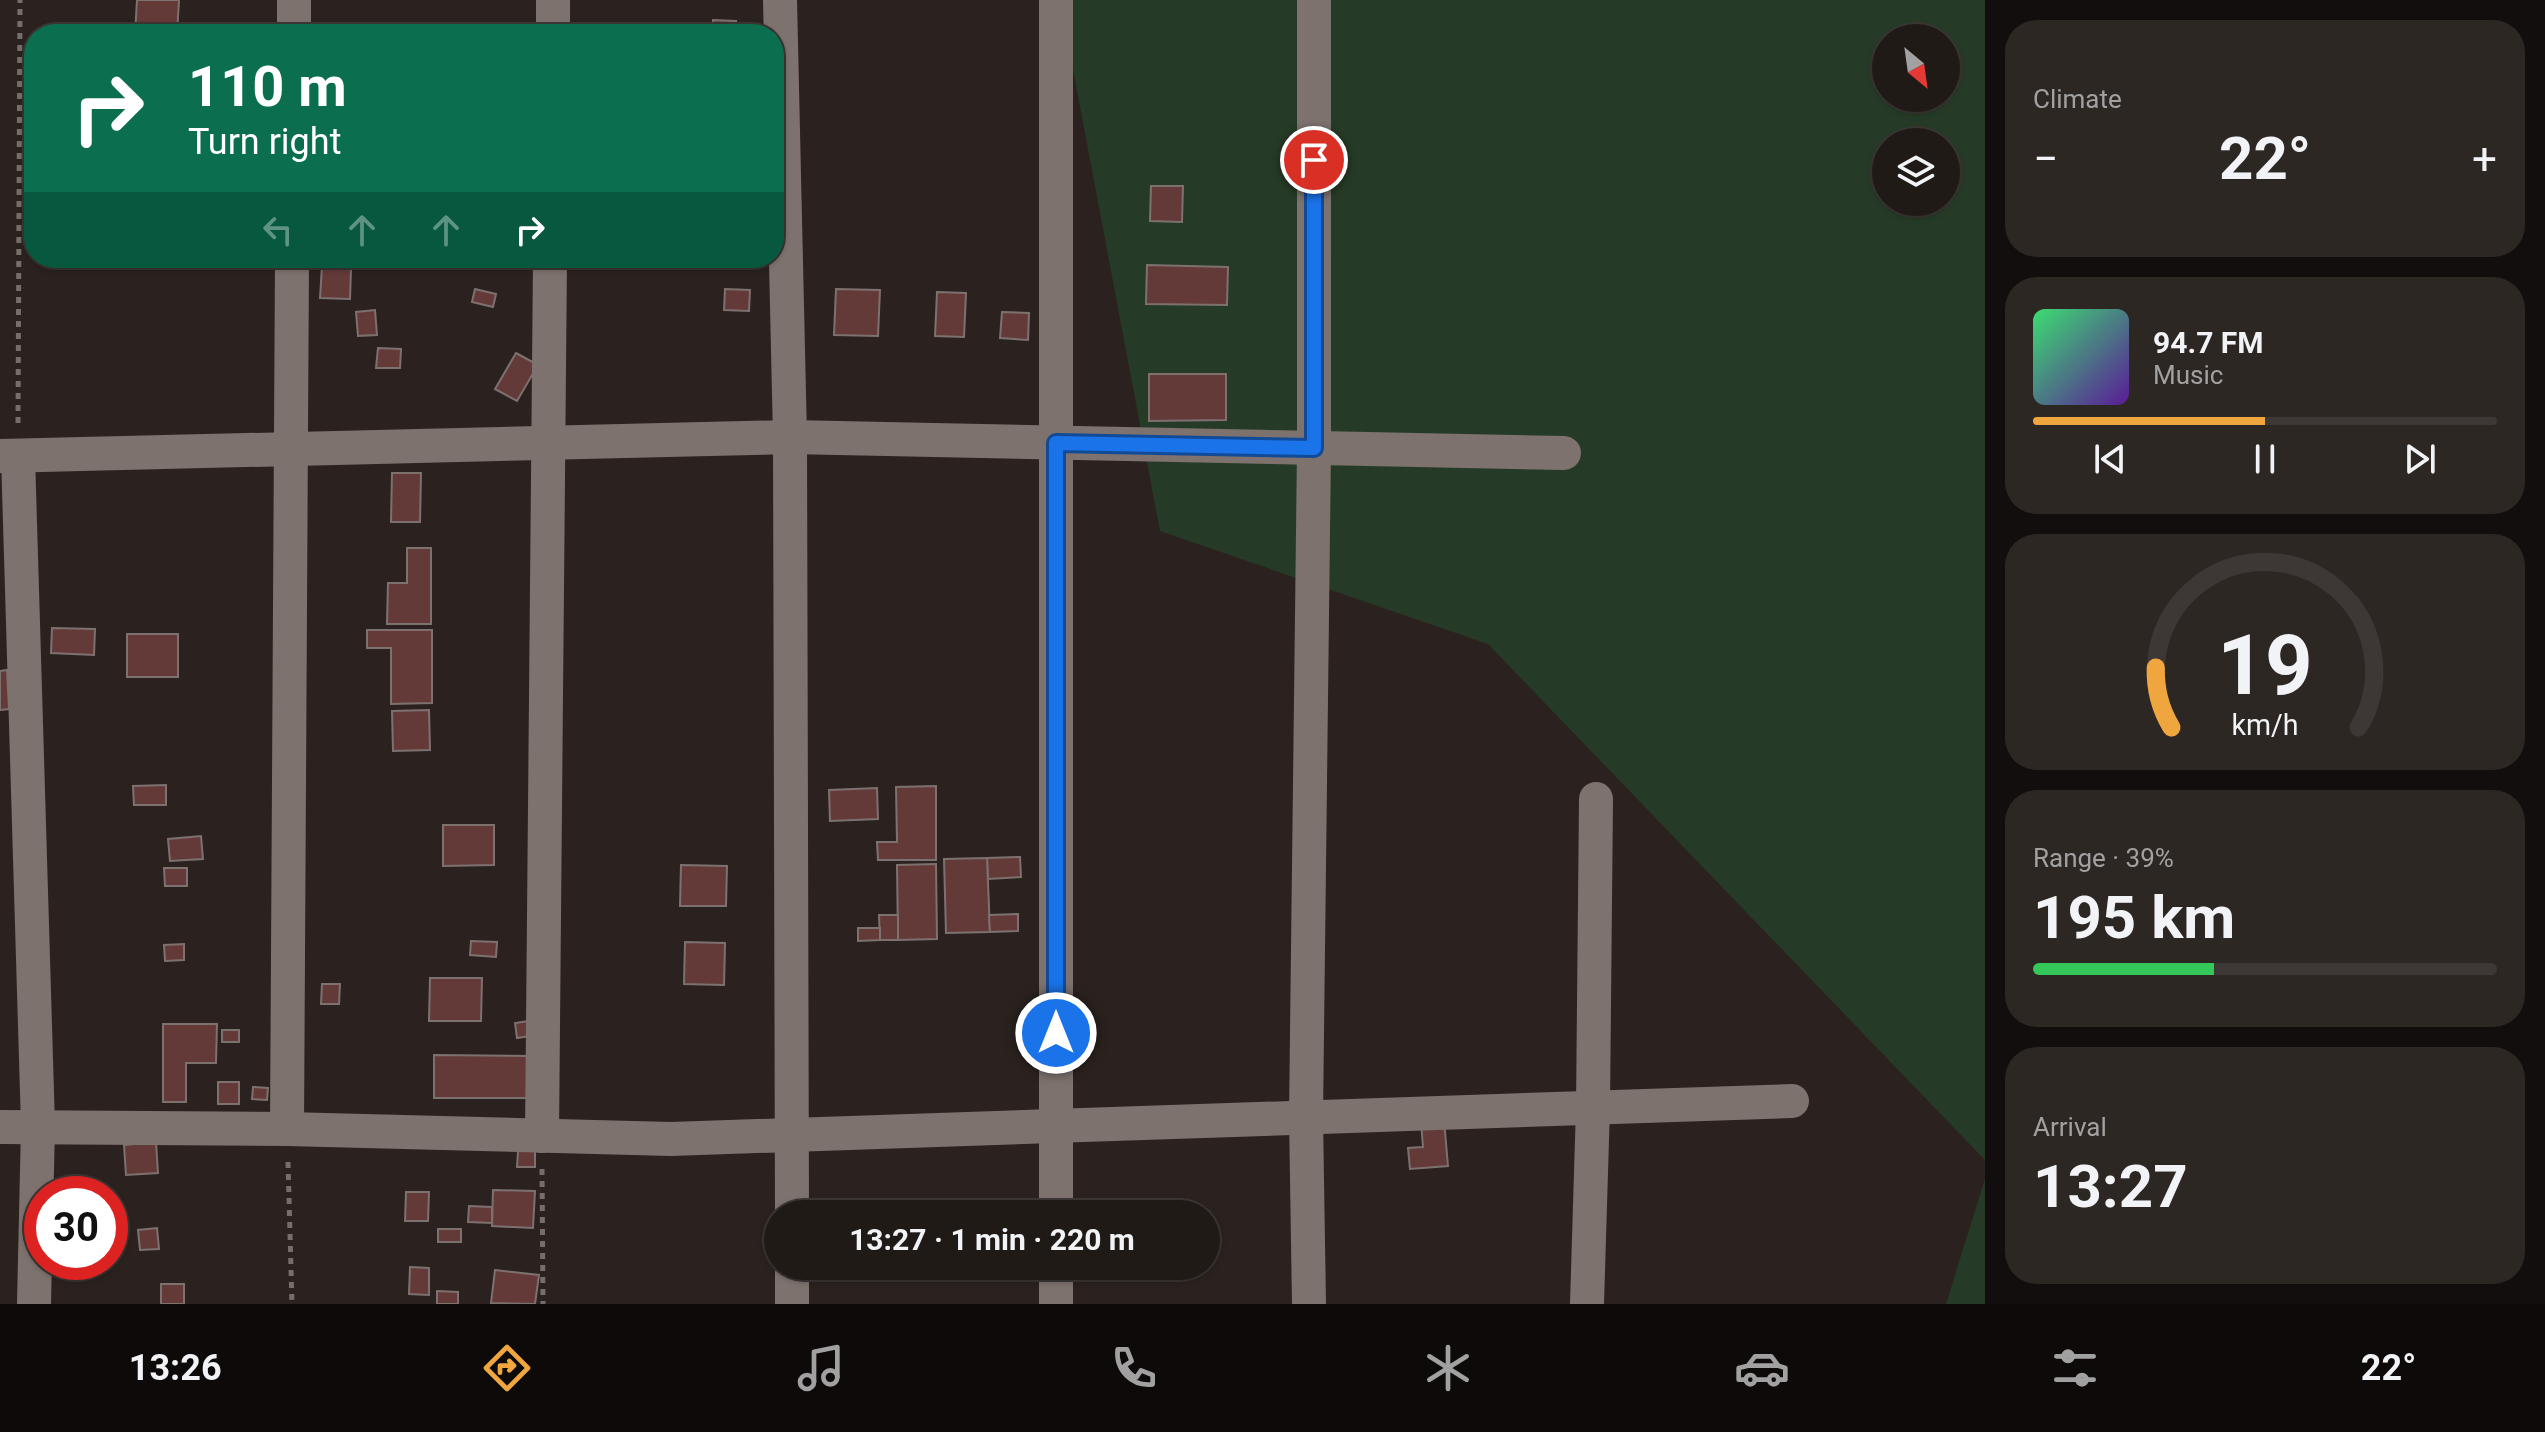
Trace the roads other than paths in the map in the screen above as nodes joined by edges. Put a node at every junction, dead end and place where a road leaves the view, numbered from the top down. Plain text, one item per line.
1 (294, 0) edge
2 (553, 0) edge
3 (780, 0) edge
4 (1056, 0) edge
5 (1314, 0) edge
6 (294, 24) edge
7 (553, 24) edge
8 (781, 24) edge
9 (784, 175) edge
10 (292, 268) edge
11 (550, 268) edge
12 (790, 437) junction
13 (548, 443) junction
14 (1056, 443) junction
15 (1314, 448) junction
16 (290, 449) junction
17 (1564, 453) dead end
18 (9, 456) edge
19 (1596, 799) dead end
20 (1792, 1101) dead end
21 (1593, 1107) junction
22 (1306, 1117) junction
23 (38, 1126) junction
24 (1056, 1126) junction
25 (0, 1127) edge
26 (287, 1129) junction
27 (793, 1135) junction
28 (542, 1136) junction
29 (792, 1200) edge
30 (1056, 1200) edge
31 (792, 1280) edge
32 (1056, 1280) edge
33 (34, 1304) edge
34 (792, 1304) edge
35 (1056, 1304) edge
36 (1309, 1304) edge
37 (1587, 1304) edge

1 - 6 street
2 - 7 street
3 - 8 street
4 - 14 street
5 - 15 street
9 - 12 street
10 - 16 street
11 - 13 street
12 - 13 street
12 - 14 street
12 - 27 street
13 - 16 street
13 - 28 street
14 - 15 street
14 - 24 street
15 - 17 street
15 - 22 street
16 - 18 street
16 - 26 street
18 - 23 street
19 - 21 street
20 - 21 street
21 - 22 street
21 - 37 street
22 - 24 street
22 - 36 street
23 - 25 street
23 - 26 street
23 - 33 street
24 - 27 street
24 - 30 street
26 - 28 street
27 - 28 street
27 - 29 street
31 - 34 street
32 - 35 street

